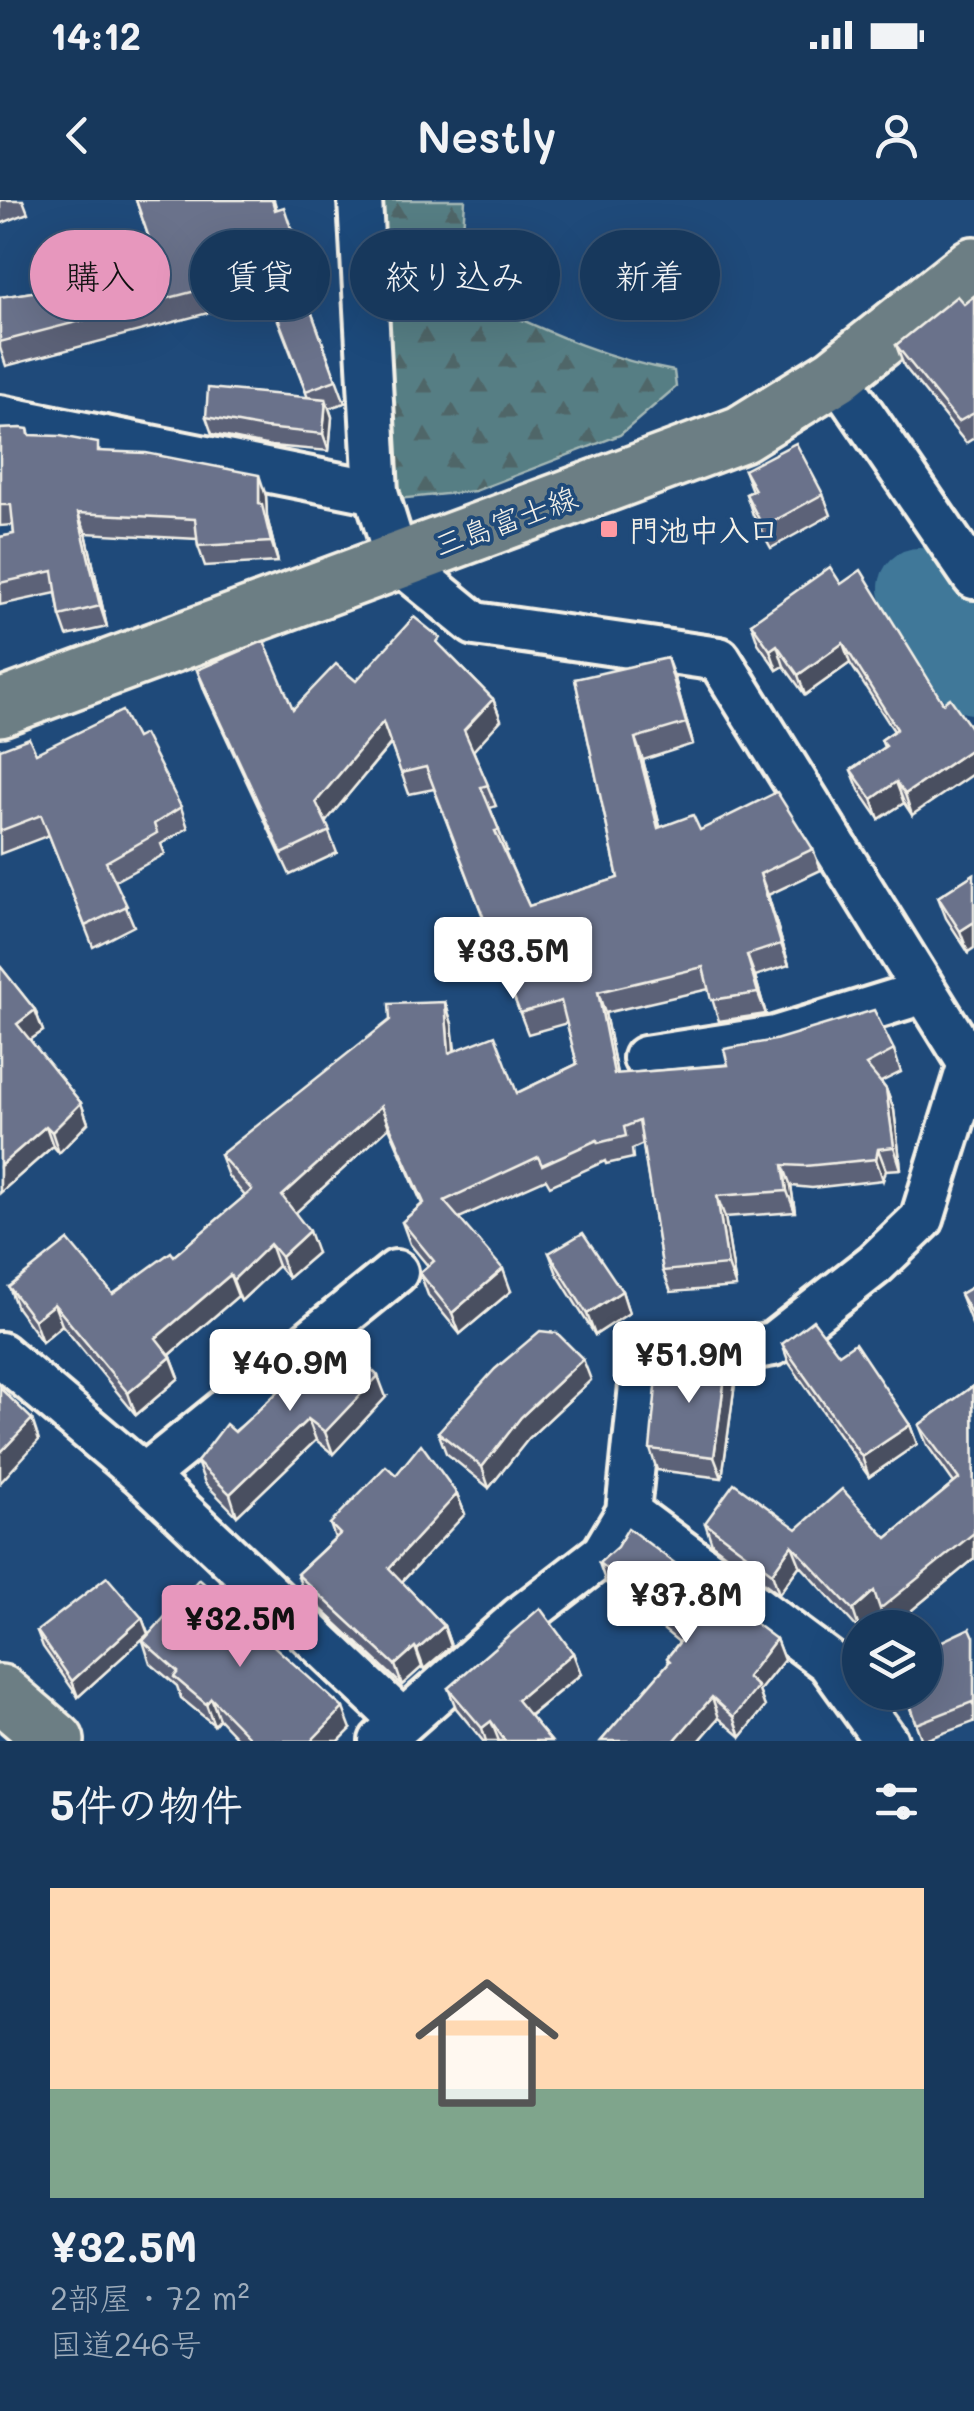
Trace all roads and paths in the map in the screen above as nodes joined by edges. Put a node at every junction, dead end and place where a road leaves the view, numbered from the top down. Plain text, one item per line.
1 (360, 200) edge
2 (974, 265) edge
3 (836, 375) junction
4 (0, 417) edge
5 (376, 492) junction
6 (397, 560) junction
7 (974, 578) edge
8 (0, 708) edge
9 (924, 992) junction
10 (646, 1058) dead end
11 (972, 1064) edge
12 (396, 1272) dead end
13 (0, 1354) edge
14 (144, 1476) junction
15 (628, 1512) junction
16 (0, 1693) edge
17 (391, 1731) edge
18 (56, 1741) edge
19 (886, 1741) edge

1 - 5 street
2 - 3 main road, 三島富士線
3 - 6 main road, 三島富士線
3 - 7 street
4 - 5 street
5 - 6 street
6 - 8 main road, 三島富士線
6 - 9 street
9 - 10 street
9 - 11 street
11 - 15 street
12 - 14 street
13 - 14 street
14 - 17 street
15 - 17 street
15 - 19 street
16 - 18 main road

